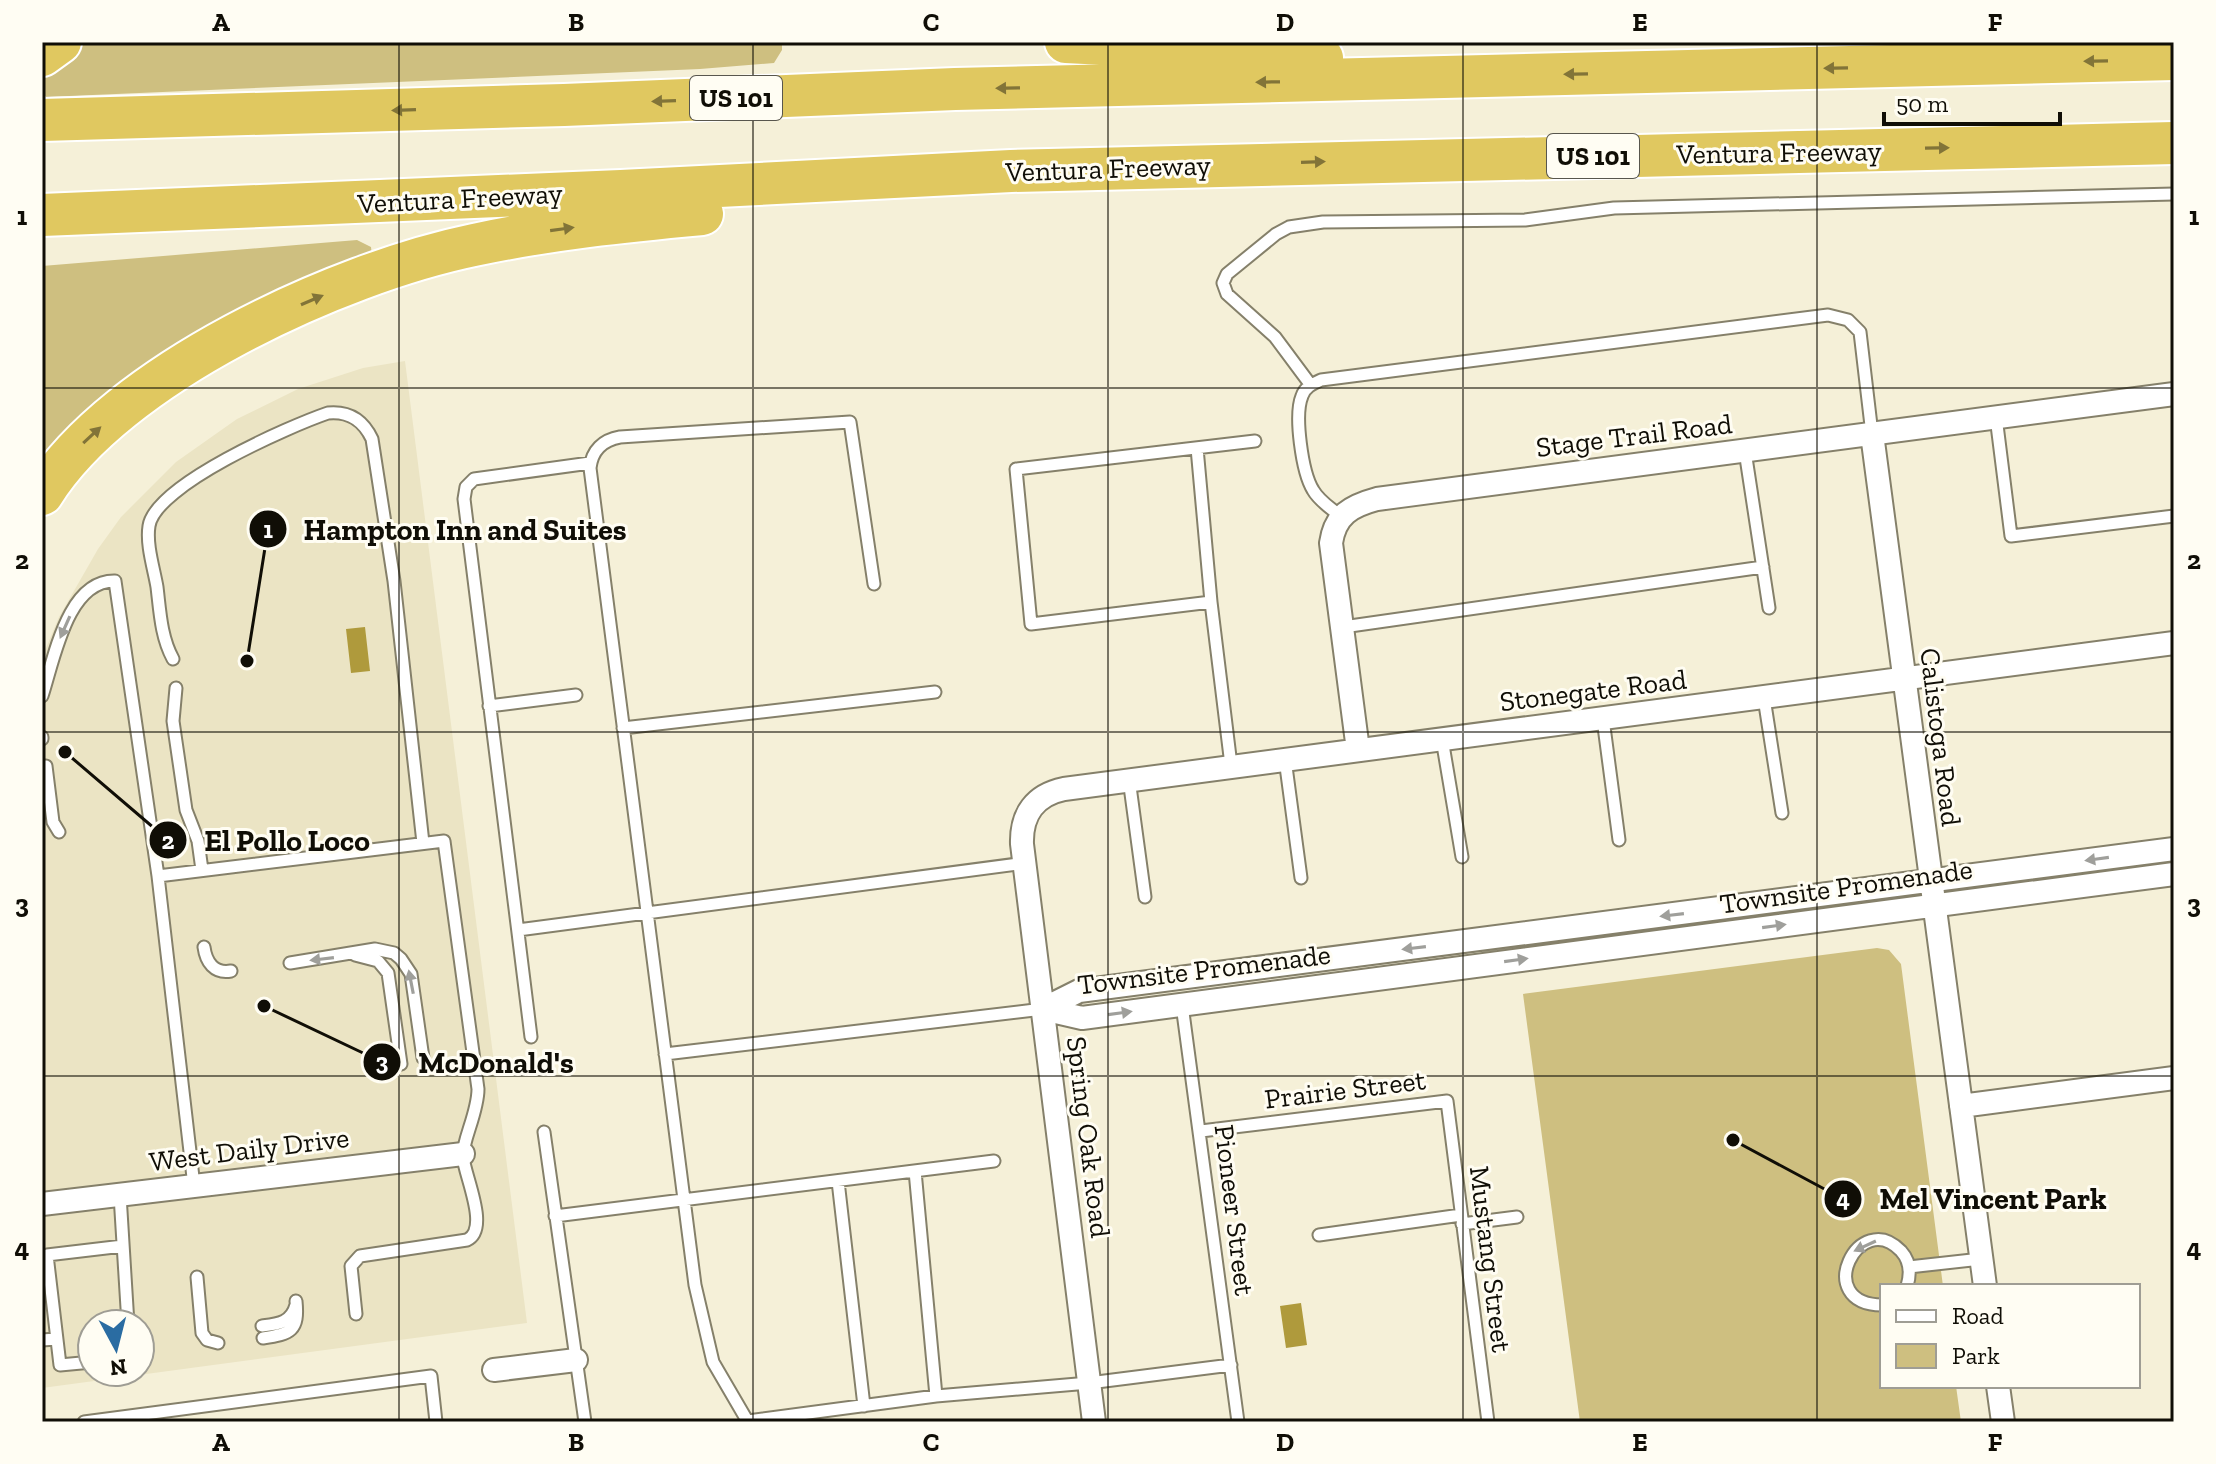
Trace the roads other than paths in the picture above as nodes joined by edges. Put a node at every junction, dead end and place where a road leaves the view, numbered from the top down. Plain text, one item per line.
1 (60, 42) edge
2 (1066, 42) edge
3 (42, 55) edge
4 (2174, 59) edge
5 (1430, 78) junction
6 (42, 120) edge
7 (2174, 143) edge
8 (1011, 171) junction
9 (2174, 194) edge
10 (266, 207) junction
11 (42, 215) edge
12 (42, 237) edge
13 (1310, 384) junction
14 (2174, 394) edge
15 (1996, 417) junction
16 (1872, 434) junction
17 (1255, 441) dead end
18 (1197, 448) junction
19 (1745, 451) junction
20 (590, 463) junction
21 (42, 494) edge
22 (1340, 516) junction
23 (2174, 516) edge
24 (1763, 567) junction
25 (874, 584) dead end
26 (1211, 602) junction
27 (1769, 608) dead end
28 (1343, 627) junction
29 (2174, 643) edge
30 (173, 659) dead end
31 (1903, 680) junction
32 (176, 688) dead end
33 (935, 692) dead end
34 (576, 695) dead end
35 (42, 696) edge
36 (1764, 698) junction
37 (489, 706) junction
38 (1603, 719) junction
39 (623, 728) junction
40 (1442, 739) junction
41 (1358, 750) junction
42 (1284, 759) junction
43 (1231, 765) junction
44 (46, 766) dead end
45 (1129, 779) junction
46 (1028, 812) joint
47 (1782, 813) dead end
48 (59, 832) dead end
49 (1619, 840) dead end
50 (423, 843) junction
51 (2174, 849) edge
52 (1462, 857) dead end
53 (1025, 863) junction
54 (202, 870) junction
55 (2174, 874) edge
56 (158, 876) junction
57 (1301, 878) dead end
58 (1930, 882) junction
59 (1145, 897) dead end
60 (1933, 905) junction
61 (646, 912) junction
62 (518, 930) junction
63 (204, 947) dead end
64 (354, 954) junction
65 (290, 963) dead end
66 (231, 971) dead end
67 (1182, 1005) junction
68 (1043, 1009) junction
69 (531, 1037) dead end
70 (665, 1054) junction
71 (423, 1058) dead end
72 (401, 1064) dead end
73 (2174, 1078) edge
74 (1447, 1101) joint
75 (1961, 1106) junction
76 (1201, 1131) junction
77 (544, 1132) dead end
78 (463, 1154) junction
79 (994, 1161) dead end
80 (915, 1171) junction
81 (838, 1181) junction
82 (194, 1186) junction
83 (120, 1195) junction
84 (684, 1200) junction
85 (42, 1204) edge
86 (555, 1216) junction
87 (1517, 1217) dead end
88 (1462, 1219) junction
89 (1319, 1235) dead end
90 (123, 1246) junction
91 (1981, 1259) junction
92 (1909, 1267) junction
93 (197, 1277) dead end
94 (1907, 1284) edge
95 (1985, 1284) edge
96 (296, 1301) dead end
97 (1880, 1305) edge
98 (127, 1308) edge
99 (356, 1314) dead end
100 (263, 1332) dead end
101 (217, 1337) dead end
102 (56, 1339) junction
103 (42, 1340) edge
104 (576, 1360) junction
105 (76, 1364) edge
106 (1231, 1365) junction
107 (494, 1370) dead end
108 (1089, 1383) junction
109 (1998, 1388) edge
110 (936, 1396) junction
111 (864, 1406) junction
112 (151, 1418) edge
113 (84, 1422) edge
114 (436, 1422) edge
115 (585, 1422) edge
116 (748, 1422) edge
117 (1094, 1422) edge
118 (1238, 1422) edge
119 (1488, 1422) edge
120 (2003, 1422) edge

1 - 3 highway
2 - 5 highway
4 -> 5 highway, US 101
5 -> 6 highway, US 101
8 -> 7 highway, Ventura Freeway / US 101
8 - 10 highway, Ventura Freeway / US 101
21 -> 8 highway
9 - 13 lane
10 - 11 highway, Ventura Freeway / US 101
10 - 12 highway
13 - 16 lane
13 - 22 lane
14 - 15 street, Stage Trail Road
15 - 16 street, Stage Trail Road
15 - 23 lane
16 - 19 street, Stage Trail Road
16 - 31 street, Calistoga Road
17 - 18 lane
18 - 26 lane
18 - 26 lane
19 - 22 street, Stage Trail Road
19 - 24 lane
20 - 25 lane
20 - 37 lane
20 - 39 lane
22 - 28 street
24 - 27 lane
24 - 28 lane
26 - 43 lane
28 - 41 street
29 - 31 street, Stonegate Road
30 - 50 lane
31 - 36 street, Stonegate Road
31 - 58 street, Calistoga Road
32 - 54 lane
33 - 39 lane
34 - 37 lane
56 -> 35 lane
36 - 38 street, Stonegate Road
36 - 47 lane
37 - 62 lane
38 - 40 street, Stonegate Road
38 - 49 lane
39 - 61 lane
40 - 41 street, Stonegate Road
40 - 52 lane
41 - 42 street, Stonegate Road
42 - 43 street, Stonegate Road
42 - 57 lane
43 - 45 street, Stonegate Road
44 - 48 lane
45 - 46 street, Stonegate Road
45 - 59 lane
46 - 53 street, Spring Oak Road
50 - 54 lane
50 - 78 lane
51 -> 58 street, Townsite Promenade
53 - 61 lane
53 - 68 street, Spring Oak Road
54 - 56 lane
55 - 60 street, Townsite Promenade
56 - 82 lane
58 - 60 street, Calistoga Road
58 -> 68 street, Townsite Promenade
67 -> 60 street, Townsite Promenade
60 - 75 street, Calistoga Road
61 - 62 lane
61 - 70 lane
62 - 69 lane
63 - 66 lane
64 -> 65 lane
71 -> 64 lane
64 - 72 lane
68 -> 67 street, Townsite Promenade
67 - 76 lane, Pioneer Street
68 - 70 lane
68 - 108 street, Spring Oak Road
70 - 84 lane
73 - 75 street
74 - 76 lane, Prairie Street
74 - 88 lane, Mustang Street
75 - 91 street, Calistoga Road
76 - 106 lane, Pioneer Street
77 - 86 lane
78 - 82 street, West Daily Drive
78 - 99 lane
79 - 80 lane
80 - 81 lane
80 - 110 lane
81 - 84 lane
81 - 111 lane
82 - 83 street, West Daily Drive
83 - 85 street, West Daily Drive
83 - 90 lane
84 - 86 lane
84 - 116 lane
86 - 104 lane
87 - 88 lane
88 - 89 lane
88 - 119 lane, Mustang Street
90 - 98 lane
90 - 102 lane
91 - 92 lane
91 - 95 street, Calistoga Road
92 - 94 lane
92 -> 97 lane
93 - 101 lane
96 - 100 lane
102 - 103 lane
102 - 105 lane
104 - 107 street
104 - 115 lane
106 - 108 lane
106 - 118 lane, Pioneer Street
108 - 110 lane
108 - 117 street, Spring Oak Road
109 - 120 street
110 - 111 lane
111 - 116 lane
112 - 113 lane
112 - 114 lane

